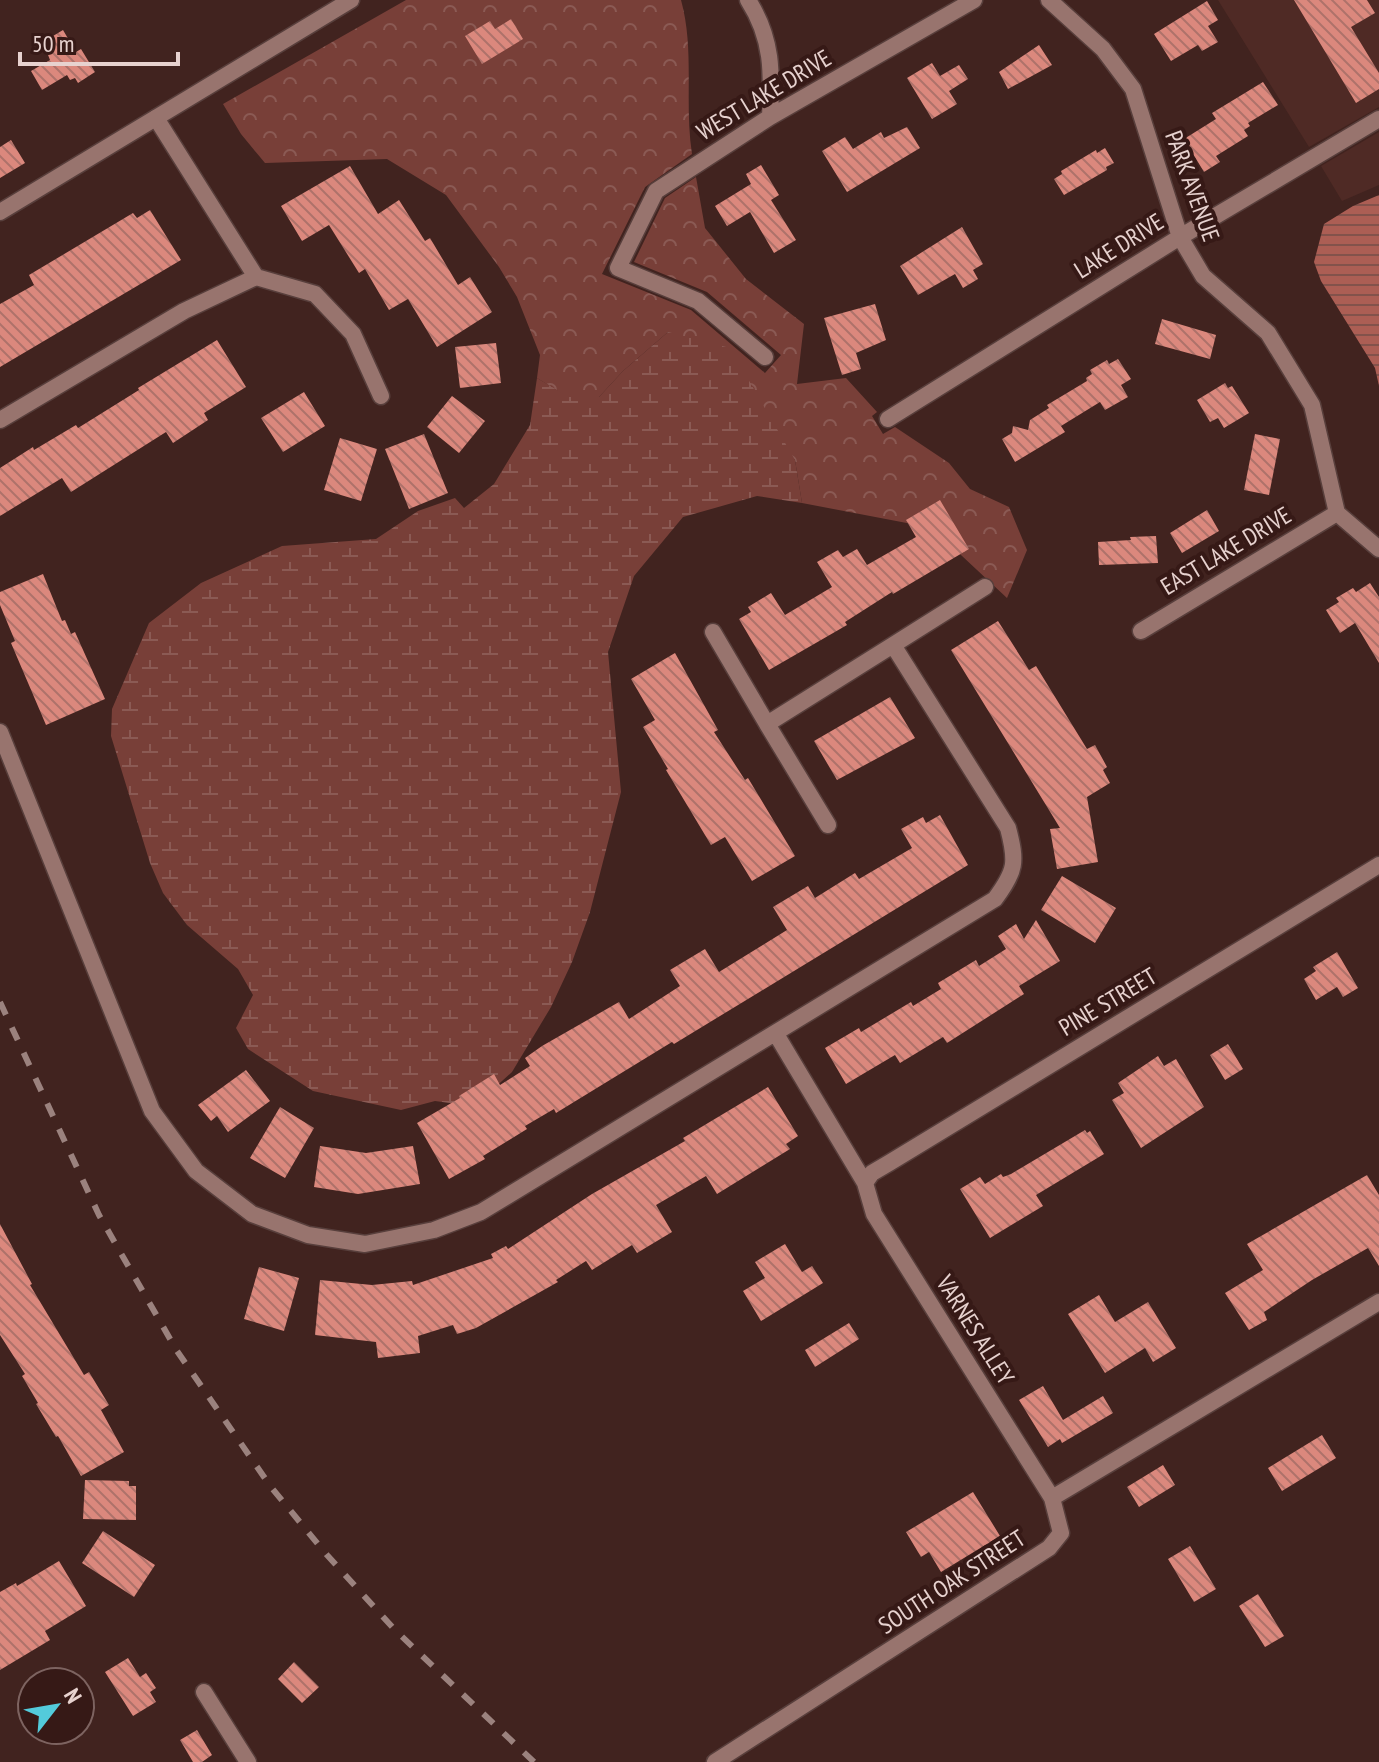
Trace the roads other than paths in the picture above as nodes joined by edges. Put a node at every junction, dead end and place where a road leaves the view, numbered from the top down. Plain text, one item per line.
1 (351, 0) edge
2 (748, 0) edge
3 (974, 0) edge
4 (1049, 0) edge
5 (770, 117) junction
6 (156, 118) junction
7 (1379, 119) edge
8 (0, 212) edge
9 (1180, 237) junction
10 (256, 277) junction
11 (765, 357) dead end
12 (381, 396) dead end
13 (888, 419) dead end
14 (0, 420) edge
15 (1337, 513) junction
16 (1379, 549) edge
17 (985, 587) dead end
18 (1141, 631) dead end
19 (713, 632) dead end
20 (893, 645) junction
21 (767, 724) junction
22 (0, 732) edge
23 (828, 825) dead end
24 (1379, 865) edge
25 (776, 1034) junction
26 (865, 1183) junction
27 (1379, 1302) edge
28 (1052, 1498) junction
29 (204, 1692) dead end
30 (248, 1762) edge
31 (715, 1762) edge

1 - 6 street
2 - 5 street
3 - 5 street, WEST LAKE DRIVE
4 - 9 street, PARK AVENUE
5 - 11 street, WEST LAKE DRIVE
6 - 8 street
6 - 10 street
7 - 9 street, LAKE DRIVE
9 - 13 street, LAKE DRIVE
9 - 15 street, PARK AVENUE
10 - 12 street
10 - 14 street
15 - 16 street
15 - 18 street, EAST LAKE DRIVE
17 - 20 street
19 - 21 street
20 - 21 street
20 - 25 street
21 - 23 street
22 - 25 street
24 - 26 street, PINE STREET
25 - 26 street, VARNES ALLEY
26 - 28 street, VARNES ALLEY
27 - 28 street
28 - 31 street, SOUTH OAK STREET
29 - 30 street

